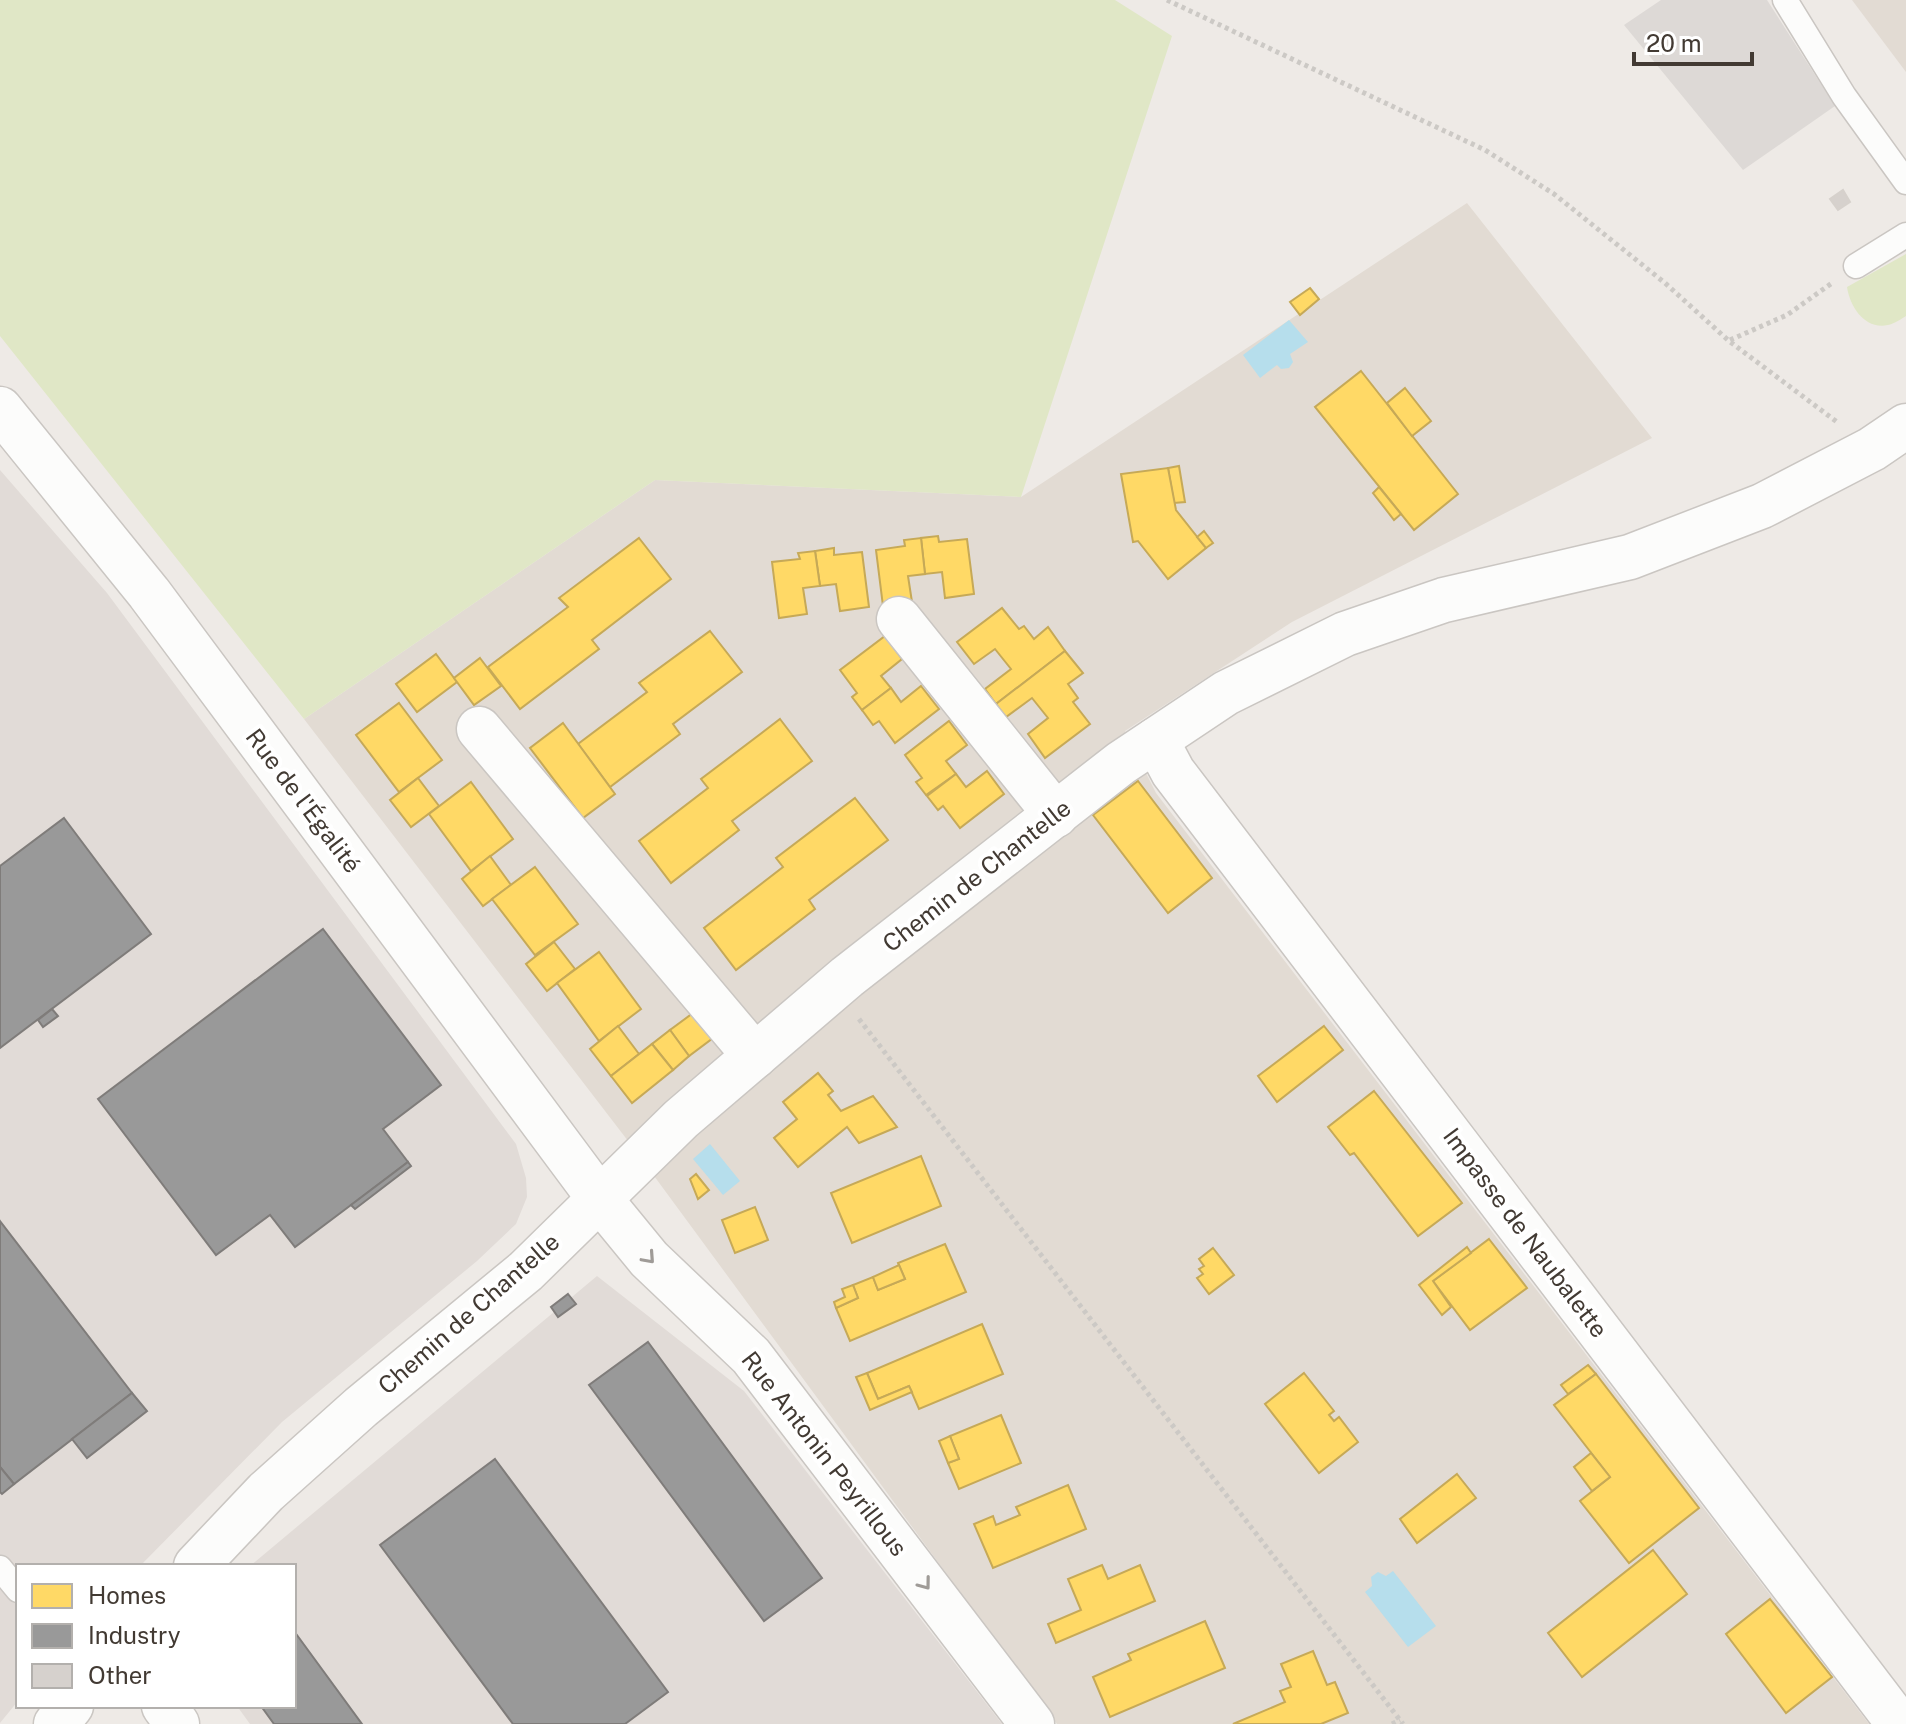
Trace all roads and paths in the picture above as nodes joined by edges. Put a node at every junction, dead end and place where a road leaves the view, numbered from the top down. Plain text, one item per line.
1 (1167, 0) edge
2 (1785, 0) edge
3 (1906, 182) edge
4 (1906, 235) edge
5 (1856, 266) joint
6 (1729, 341) junction
7 (0, 409) edge
8 (1906, 426) edge
9 (1844, 428) dead end
10 (899, 619) dead end
11 (479, 729) dead end
12 (1156, 740) junction
13 (1056, 815) junction
14 (835, 988) junction
15 (755, 1056) junction
16 (599, 1198) junction
17 (198, 1564) edge
18 (0, 1568) edge
19 (16, 1588) edge
20 (69, 1708) edge
21 (1402, 1722) edge
22 (56, 1724) edge
23 (1032, 1724) edge
24 (1392, 1724) edge
25 (1899, 1724) edge

1 - 6 path
2 - 3 lane
4 - 5 lane
5 - 6 path
6 - 9 path
7 - 16 street, Rue de l'Égalité
8 - 12 street, Chemin de Chantelle
10 - 13 street
11 - 15 street
12 - 13 street, Chemin de Chantelle
12 - 25 street, Impasse de Naubalette
13 - 14 street, Chemin de Chantelle
14 - 15 street, Chemin de Chantelle
14 - 21 path
15 - 16 street, Chemin de Chantelle
16 - 17 street, Chemin de Chantelle
16 -> 23 street, Rue Antonin Peyrillous
18 - 19 lane
20 - 22 street
21 - 24 path

